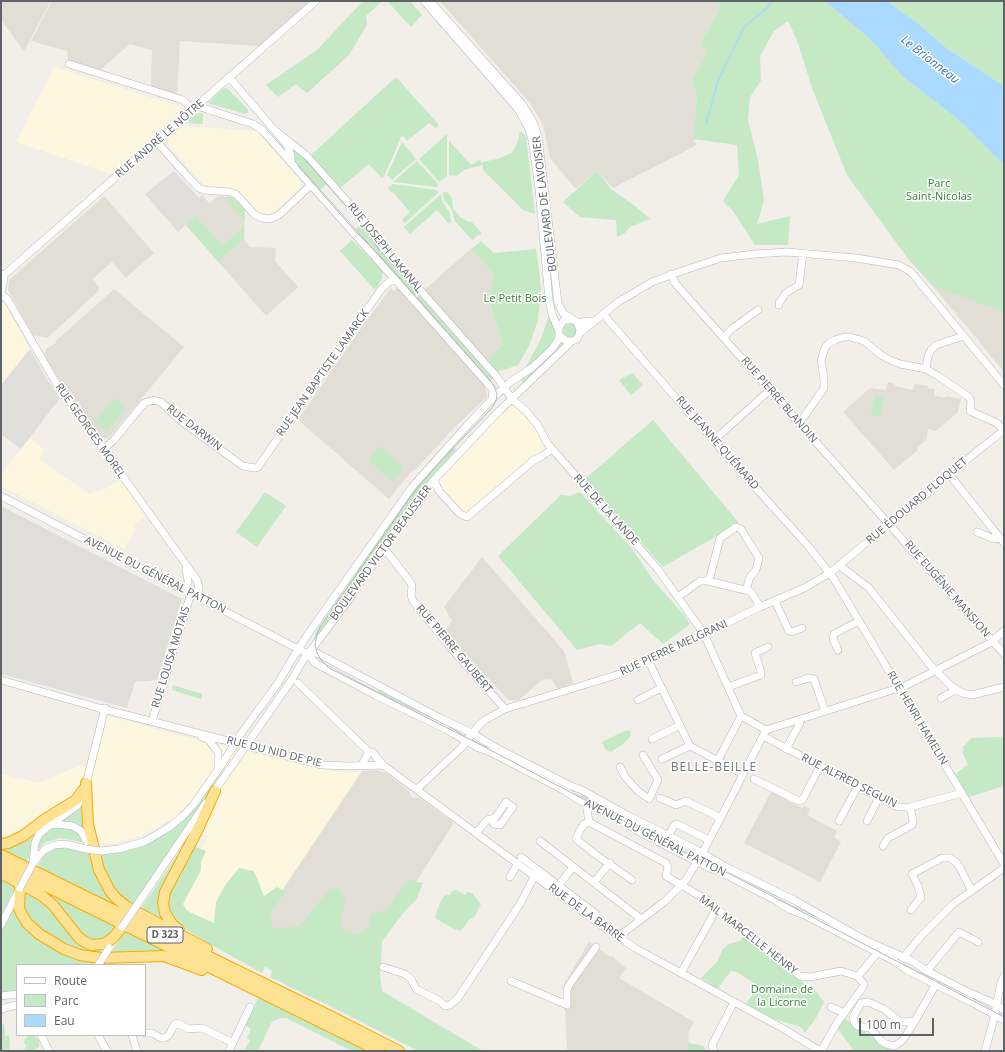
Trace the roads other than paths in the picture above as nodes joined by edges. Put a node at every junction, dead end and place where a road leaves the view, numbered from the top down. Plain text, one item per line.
1 (316, 1) edge
2 (424, 1) edge
3 (430, 1) edge
4 (69, 64) dead end
5 (229, 77) junction
6 (195, 108) junction
7 (277, 132) junction
8 (157, 142) junction
9 (291, 163) junction
10 (311, 185) junction
11 (803, 253) junction
12 (671, 274) junction
13 (2, 275) edge
14 (394, 278) junction
15 (1, 293) edge
16 (779, 305) dead end
17 (758, 310) dead end
18 (603, 314) junction
19 (575, 321) junction
20 (594, 321) junction
21 (558, 329) junction
22 (580, 333) junction
23 (964, 336) junction
24 (560, 337) junction
25 (724, 337) junction
26 (572, 341) junction
27 (926, 369) junction
28 (1004, 385) edge
29 (506, 388) junction
30 (770, 390) junction
31 (494, 395) junction
32 (512, 399) junction
33 (799, 424) junction
34 (1003, 430) edge
35 (714, 440) junction
36 (552, 449) junction
37 (103, 450) junction
38 (255, 468) joint
39 (949, 474) junction
40 (434, 480) junction
41 (428, 489) junction
42 (439, 491) junction
43 (1, 496) edge
44 (889, 524) junction
45 (977, 532) dead end
46 (1003, 538) edge
47 (383, 549) junction
48 (185, 565) junction
49 (839, 565) junction
50 (830, 573) junction
51 (188, 577) junction
52 (197, 580) junction
53 (709, 581) junction
54 (175, 586) junction
55 (746, 590) junction
56 (192, 594) junction
57 (678, 598) junction
58 (775, 601) junction
59 (760, 607) junction
60 (859, 621) junction
61 (802, 628) dead end
62 (1004, 631) edge
63 (704, 634) junction
64 (993, 641) junction
65 (768, 647) dead end
66 (299, 649) junction
67 (838, 650) dead end
68 (308, 654) junction
69 (1004, 654) edge
70 (649, 662) junction
71 (935, 671) junction
72 (1, 680) edge
73 (796, 682) dead end
74 (298, 683) dead end
75 (728, 687) junction
76 (1004, 687) edge
77 (661, 688) junction
78 (899, 688) junction
79 (955, 688) junction
80 (941, 698) dead end
81 (638, 700) dead end
82 (105, 708) junction
83 (505, 709) junction
84 (825, 711) junction
85 (741, 716) junction
86 (800, 719) junction
87 (152, 721) junction
88 (680, 725) junction
89 (189, 731) junction
90 (472, 733) junction
91 (764, 733) junction
92 (652, 739) dead end
93 (466, 741) junction
94 (236, 742) junction
95 (246, 745) junction
96 (690, 746) junction
97 (786, 749) junction
98 (369, 752) junction
99 (643, 755) dead end
100 (662, 759) dead end
101 (718, 760) junction
102 (383, 765) junction
103 (361, 766) junction
104 (820, 766) junction
105 (620, 767) dead end
106 (218, 770) junction
107 (743, 774) junction
108 (754, 779) dead end
109 (85, 786) junction
110 (858, 786) junction
111 (216, 789) junction
112 (417, 789) junction
113 (962, 793) junction
114 (879, 797) junction
115 (660, 798) dead end
116 (586, 803) junction
117 (910, 807) junction
118 (721, 818) junction
119 (491, 820) dead end
120 (839, 821) dead end
121 (866, 821) dead end
122 (589, 822) junction
123 (50, 825) junction
124 (476, 833) junction
125 (669, 835) junction
126 (710, 840) junction
127 (540, 841) dead end
128 (1, 844) edge
129 (883, 846) dead end
130 (703, 853) junction
131 (1, 855) edge
132 (519, 860) junction
133 (698, 862) junction
134 (33, 863) junction
135 (610, 863) junction
136 (1, 864) edge
137 (1004, 864) edge
138 (573, 867) junction
139 (1004, 868) edge
140 (99, 870) junction
141 (1, 873) edge
142 (534, 875) junction
143 (510, 877) dead end
144 (632, 880) dead end
145 (594, 882) junction
146 (559, 885) junction
147 (682, 886) junction
148 (20, 888) junction
149 (972, 891) junction
150 (717, 908) junction
151 (911, 910) dead end
152 (595, 917) junction
153 (641, 919) junction
154 (1, 925) edge
155 (119, 933) junction
156 (618, 937) junction
157 (978, 942) dead end
158 (202, 946) junction
159 (596, 947) dead end
160 (877, 953) junction
161 (156, 956) junction
162 (904, 958) junction
163 (98, 964) edge
164 (129, 964) edge
165 (383, 968) dead end
166 (927, 971) junction
167 (681, 973) junction
168 (857, 976) junction
169 (1004, 976) edge
170 (511, 980) dead end
171 (936, 984) junction
172 (248, 986) junction
173 (16, 994) edge
174 (1, 996) edge
175 (734, 1002) junction
176 (16, 1005) edge
177 (250, 1007) dead end
178 (831, 1007) dead end
179 (1, 1009) edge
180 (995, 1010) junction
181 (1004, 1010) edge
182 (844, 1013) junction
183 (328, 1015) junction
184 (1004, 1020) edge
185 (915, 1021) junction
186 (146, 1033) edge
187 (42, 1036) edge
188 (98, 1036) edge
189 (134, 1036) edge
190 (233, 1043) junction
191 (49, 1051) edge
192 (106, 1051) edge
193 (137, 1051) edge
194 (229, 1051) edge
195 (379, 1051) edge
196 (400, 1051) edge
197 (714, 1051) edge
198 (820, 1051) edge
199 (985, 1051) edge

1 - 5 street, RUE ANDRÉ LE NÔTRE
2 - 21 street, BOULEVARD DE LAVOISIER
3 - 19 street, BOULEVARD DE LAVOISIER
4 - 6 street
5 - 6 street, RUE ANDRÉ LE NÔTRE
5 - 7 street, RUE JOSEPH LAKANAL
6 - 8 street, RUE ANDRÉ LE NÔTRE
6 - 9 street
7 - 9 street, RUE JOSEPH LAKANAL
7 - 29 street, RUE JOSEPH LAKANAL
8 - 10 street
8 - 13 street, RUE ANDRÉ LE NÔTRE
9 - 10 street, RUE JOSEPH LAKANAL
10 - 14 street, RUE JOSEPH LAKANAL
11 - 12 street
11 - 16 street
11 - 23 street
12 - 18 street
12 - 25 street, RUE PIERRE BLANDIN
13 - 15 street
14 - 31 street, RUE JOSEPH LAKANAL
14 - 38 street, RUE JEAN BAPTISTE LAMARCK
15 - 37 street, RUE GEORGES MOREL
17 - 25 street
18 - 20 street
18 - 35 street, RUE JEANNE QUÉMARD
19 - 20 street
19 - 21 street
19 - 22 street
20 - 22 street
21 - 24 street
22 - 26 street
23 - 27 street
23 - 28 street
24 - 26 street
24 - 29 street, BOULEVARD VICTOR BEAUSSIER
25 - 30 street, RUE PIERRE BLANDIN
26 - 32 street, BOULEVARD VICTOR BEAUSSIER
27 - 33 street
27 - 34 street
29 - 31 street, BOULEVARD VICTOR BEAUSSIER
29 - 32 street, RUE DE LA LANDE
30 - 33 street, RUE PIERRE BLANDIN
30 - 35 street
31 - 32 street
31 - 66 street, BOULEVARD VICTOR BEAUSSIER
32 - 36 street, RUE DE LA LANDE
32 - 40 street, BOULEVARD VICTOR BEAUSSIER
33 - 44 street, RUE PIERRE BLANDIN
34 - 39 street, RUE ÉDOUARD FLOQUET
35 - 50 street, RUE JEANNE QUÉMARD
36 - 42 street
36 - 57 street, RUE DE LA LANDE
37 - 38 street, RUE DARWIN
37 - 48 street, RUE GEORGES MOREL
39 - 44 street, RUE ÉDOUARD FLOQUET
39 - 46 street
40 - 41 street, BOULEVARD VICTOR BEAUSSIER
40 - 42 street
41 - 42 street
41 - 47 street, BOULEVARD VICTOR BEAUSSIER
43 - 54 street, AVENUE DU GÉNÉRAL PATTON
44 - 49 street, RUE ÉDOUARD FLOQUET
44 - 64 street, RUE EUGÉNIE MANSION
45 - 46 street
47 - 68 street, BOULEVARD VICTOR BEAUSSIER
47 - 83 street, RUE PIERRE GAUBERT
48 - 51 street, RUE GEORGES MOREL
48 - 52 street, RUE GEORGES MOREL
49 - 50 street, RUE ÉDOUARD FLOQUET
49 - 71 street
50 - 58 street, RUE PIERRE MELGRANI
50 - 60 street, RUE HENRI HAMELIN
51 - 52 street
51 - 54 street
51 - 56 street, RUE GEORGES MOREL
52 - 56 street
53 - 55 street
53 - 55 street
53 - 57 street
54 - 56 street, AVENUE DU GÉNÉRAL PATTON
55 - 59 street
56 - 66 street, AVENUE DU GÉNÉRAL PATTON
56 - 87 street, RUE LOUISA MOTAIS
57 - 63 street, RUE DE LA LANDE
58 - 59 street, RUE PIERRE MELGRANI
58 - 61 street
59 - 63 street, RUE PIERRE MELGRANI
60 - 67 street
60 - 78 street, RUE HENRI HAMELIN
62 - 64 street
63 - 70 street, RUE PIERRE MELGRANI
63 - 75 street, RUE DE LA LANDE
64 - 69 street, RUE EUGÉNIE MANSION
64 - 71 street
65 - 75 street
66 - 68 street, AVENUE DU GÉNÉRAL PATTON
66 - 94 street, BOULEVARD VICTOR BEAUSSIER
68 - 90 street, AVENUE DU GÉNÉRAL PATTON
68 - 93 street, AVENUE DU GÉNÉRAL PATTON
68 - 95 street, BOULEVARD VICTOR BEAUSSIER
70 - 77 street
70 - 83 street, RUE PIERRE MELGRANI
71 - 78 street
71 - 79 street
72 - 82 street, RUE DU NID DE PIE
73 - 84 street
74 - 98 street, RUE DE LA BARRE
75 - 85 street, RUE DE LA LANDE
76 - 79 street
77 - 81 street
77 - 88 street
78 - 84 street
78 - 113 street, RUE HENRI HAMELIN
79 - 80 street
82 - 87 street, RUE DU NID DE PIE
82 - 109 street
83 - 90 street, RUE PIERRE MELGRANI
84 - 86 street
85 - 91 street, RUE ALFRED SEGUIN
85 - 101 street
86 - 91 street
86 - 97 street
87 - 89 street, RUE DU NID DE PIE
88 - 92 street
88 - 96 street
89 - 94 street, RUE DU NID DE PIE
89 - 106 street, RUE DU NID DE PIE
90 - 93 street, RUE PIERRE MELGRANI
90 - 125 street, AVENUE DU GÉNÉRAL PATTON
91 - 97 street, RUE ALFRED SEGUIN
91 - 107 street
93 - 112 street, RUE PIERRE MELGRANI
93 - 116 street, AVENUE DU GÉNÉRAL PATTON
94 - 95 street, RUE DU NID DE PIE
94 - 106 street, BOULEVARD VICTOR BEAUSSIER
94 - 111 street, BOULEVARD VICTOR BEAUSSIER
95 - 103 street, RUE DU NID DE PIE
95 - 111 street, BOULEVARD VICTOR BEAUSSIER
96 - 100 street
96 - 101 street
97 - 104 street, RUE ALFRED SEGUIN
98 - 102 street, RUE DE LA BARRE
98 - 103 street
99 - 105 street
101 - 107 street
102 - 103 street, RUE DU NID DE PIE
102 - 112 street, RUE DE LA BARRE
104 - 108 street
104 - 110 street, RUE ALFRED SEGUIN
106 - 134 street, BOULEVARD VICTOR BEAUSSIER, bridge
107 - 118 street
109 - 123 street
109 - 128 highway
109 - 140 highway
110 - 114 street, RUE ALFRED SEGUIN
110 - 120 street
111 - 155 street, BOULEVARD VICTOR BEAUSSIER, bridge
111 - 158 highway
112 - 124 street, RUE DE LA BARRE
113 - 117 street, RUE ALFRED SEGUIN
113 - 137 street, RUE HENRI HAMELIN
114 - 117 street, RUE ALFRED SEGUIN
114 - 121 street
115 - 118 street
116 - 122 street
116 - 133 street, AVENUE DU GÉNÉRAL PATTON
117 - 129 street
118 - 126 street
119 - 124 street
122 - 135 street
122 - 147 street, MAIL MARCELLE HENRY
123 - 134 street
123 - 140 street
124 - 132 street, RUE DE LA BARRE
125 - 126 street
125 - 130 street, AVENUE DU GÉNÉRAL PATTON
126 - 130 street
127 - 138 street
130 - 133 street
130 - 162 street, AVENUE DU GÉNÉRAL PATTON
131 - 183 highway, D 323
132 - 142 street, RUE DE LA BARRE
132 - 143 street
132 - 146 street
133 - 147 street
133 - 160 street, AVENUE DU GÉNÉRAL PATTON
134 - 148 street, bridge
135 - 144 street
135 - 145 street
136 - 172 highway, D 323
138 - 145 street
138 - 146 street
139 - 149 street
140 - 158 highway
141 - 155 highway
142 - 152 street, RUE DE LA BARRE
142 - 165 street
145 - 153 street
146 - 152 street
147 - 150 street, MAIL MARCELLE HENRY
147 - 153 street
148 - 154 street
148 - 161 highway
149 - 151 street
149 - 162 street
150 - 167 street
150 - 168 street, MAIL MARCELLE HENRY
152 - 156 street, RUE DE LA BARRE
153 - 156 street
155 - 163 street, BOULEVARD VICTOR BEAUSSIER, bridge
156 - 167 street, RUE DE LA BARRE
157 - 166 street
158 - 183 highway
159 - 170 street
160 - 168 street
160 - 171 street, AVENUE DU GÉNÉRAL PATTON
161 - 164 highway
161 - 172 highway
162 - 166 street, AVENUE DU GÉNÉRAL PATTON
166 - 180 street, AVENUE DU GÉNÉRAL PATTON
167 - 175 street, RUE DE LA BARRE
168 - 182 street
169 - 180 street
171 - 180 street, AVENUE DU GÉNÉRAL PATTON
171 - 185 street
172 - 195 highway, D 323
173 - 174 street
175 - 197 street
175 - 198 street, RUE DE LA BARRE
176 - 179 street
177 - 190 street
178 - 182 street
180 - 181 street, AVENUE DU GÉNÉRAL PATTON
180 - 184 street, AVENUE DU GÉNÉRAL PATTON
180 - 199 street
182 - 198 street
183 - 196 highway, D 323
185 - 185 street
186 - 190 street
187 - 191 street
188 - 192 street
189 - 193 street
190 - 194 street

